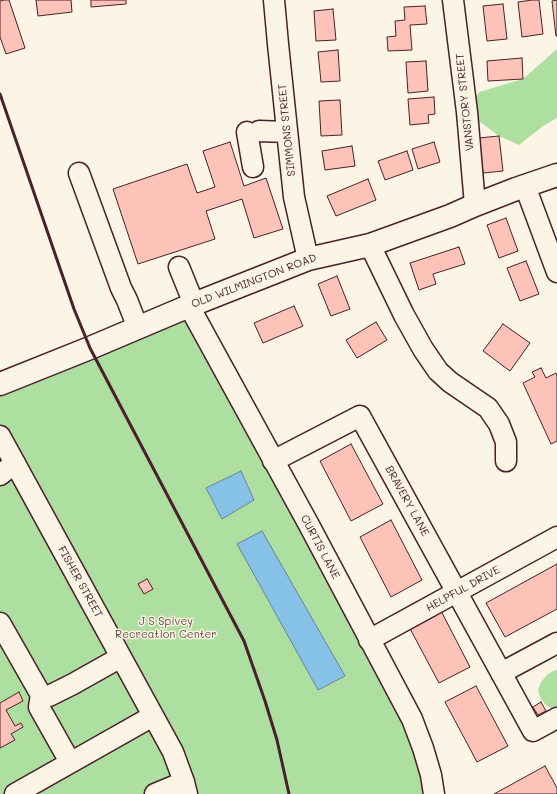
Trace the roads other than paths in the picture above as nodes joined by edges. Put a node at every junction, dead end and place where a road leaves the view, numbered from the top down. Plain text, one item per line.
1 (274, 0) edge
2 (453, 0) edge
3 (287, 132) junction
4 (253, 167) dead end
5 (79, 173) dead end
6 (557, 175) edge
7 (525, 186) junction
8 (475, 205) junction
9 (370, 245) junction
10 (308, 258) junction
11 (179, 266) dead end
12 (556, 270) edge
13 (192, 305) junction
14 (138, 328) junction
15 (0, 384) edge
16 (0, 436) edge
17 (506, 461) dead end
18 (273, 462) junction
19 (7, 469) edge
20 (557, 537) edge
21 (457, 592) junction
22 (0, 623) edge
23 (369, 640) junction
24 (557, 643) edge
25 (121, 657) junction
26 (501, 673) junction
27 (41, 695) junction
28 (153, 716) junction
29 (557, 718) edge
30 (70, 762) junction
31 (185, 788) edge
32 (15, 794) edge
33 (155, 794) edge
34 (434, 794) edge

1 - 3 street, SIMMONS STREET
2 - 8 street, VANSTORY STREET
3 - 4 street
3 - 10 street, SIMMONS STREET
5 - 14 street
6 - 7 main road, OLD WILMINGTON ROAD
7 - 8 main road, OLD WILMINGTON ROAD
7 - 12 street
8 - 9 main road, OLD WILMINGTON ROAD
9 - 10 main road, OLD WILMINGTON ROAD
9 - 17 street
10 - 13 main road, OLD WILMINGTON ROAD
11 - 13 street, CURTIS LANE
13 - 14 main road, OLD WILMINGTON ROAD
13 - 18 street, CURTIS LANE
14 - 15 main road, OLD WILMINGTON ROAD
16 - 19 street, FISHER STREET
18 - 21 street, BRAVERY LANE
18 - 23 street, CURTIS LANE
19 - 25 street, FISHER STREET
20 - 21 street, HELPFUL DRIVE
21 - 23 street, HELPFUL DRIVE
21 - 26 street, BRAVERY LANE
22 - 27 street
23 - 34 street, CURTIS LANE
24 - 26 street
25 - 27 street
25 - 28 street, FISHER STREET
26 - 29 street, BRAVERY LANE
27 - 30 street
28 - 30 street
28 - 31 street, FISHER STREET
30 - 32 street
31 - 33 street

